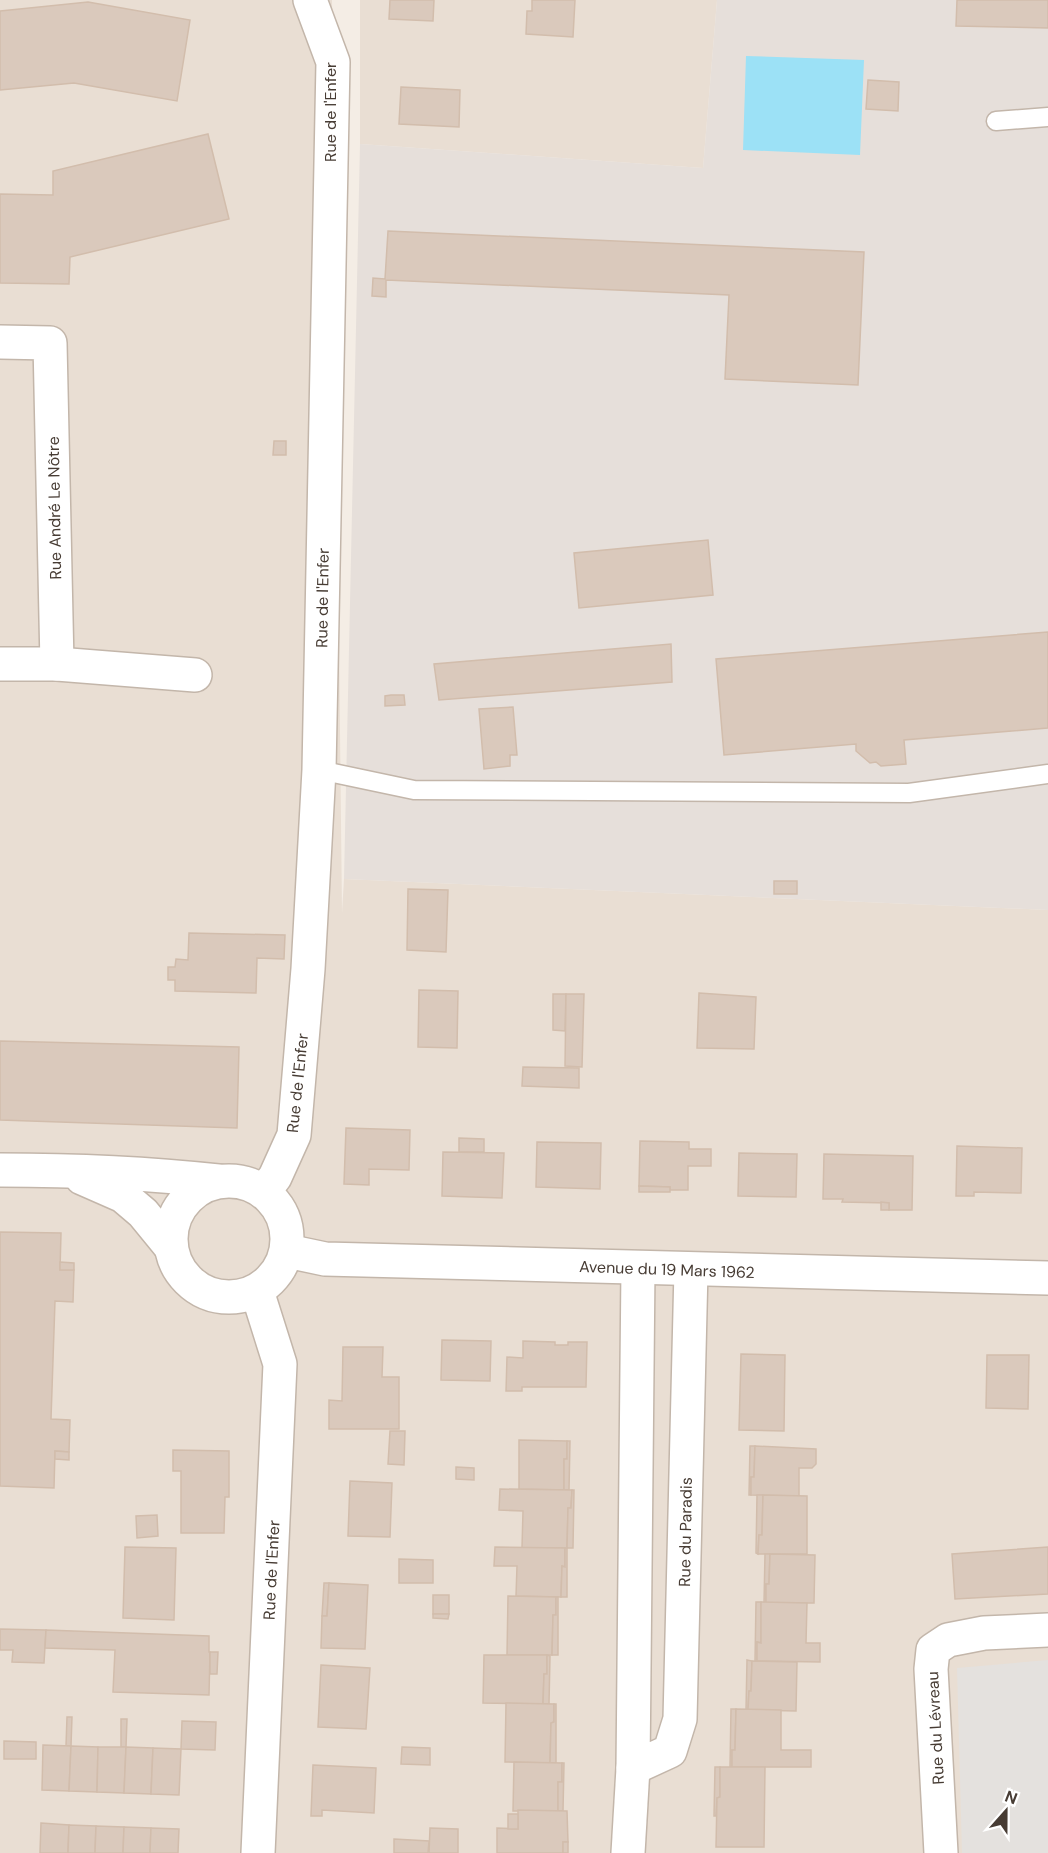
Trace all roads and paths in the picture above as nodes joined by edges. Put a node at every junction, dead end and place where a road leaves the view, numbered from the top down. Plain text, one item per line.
1 (309, 0) edge
2 (1048, 117) edge
3 (996, 121) dead end
4 (0, 342) edge
5 (0, 664) edge
6 (57, 664) junction
7 (195, 675) dead end
8 (319, 770) junction
9 (1048, 774) edge
10 (0, 1170) edge
11 (64, 1170) junction
12 (218, 1181) junction
13 (264, 1191) junction
14 (170, 1246) junction
15 (287, 1251) junction
16 (638, 1268) junction
17 (691, 1270) junction
18 (1048, 1278) edge
19 (257, 1291) junction
20 (1048, 1630) edge
21 (633, 1768) junction
22 (258, 1853) edge
23 (628, 1853) edge
24 (941, 1853) edge

1 - 8 street, Rue de l'Enfer
2 - 3 lane
4 - 6 street, Rue André Le Nôtre
5 - 6 street
6 - 7 street
8 - 9 lane
8 - 13 street, Rue de l'Enfer
10 - 11 street
11 - 12 street
11 - 14 street
12 - 13 street
12 - 14 street
13 - 15 street
14 - 19 street
15 - 16 street, Avenue du 19 Mars 1962
15 - 19 street
16 - 17 street, Avenue du 19 Mars 1962
16 - 21 street
17 - 18 street, Avenue du 19 Mars 1962
17 - 21 street, Rue du Paradis
19 - 22 street, Rue de l'Enfer
20 - 24 street, Rue du Lévreau
21 - 23 street

